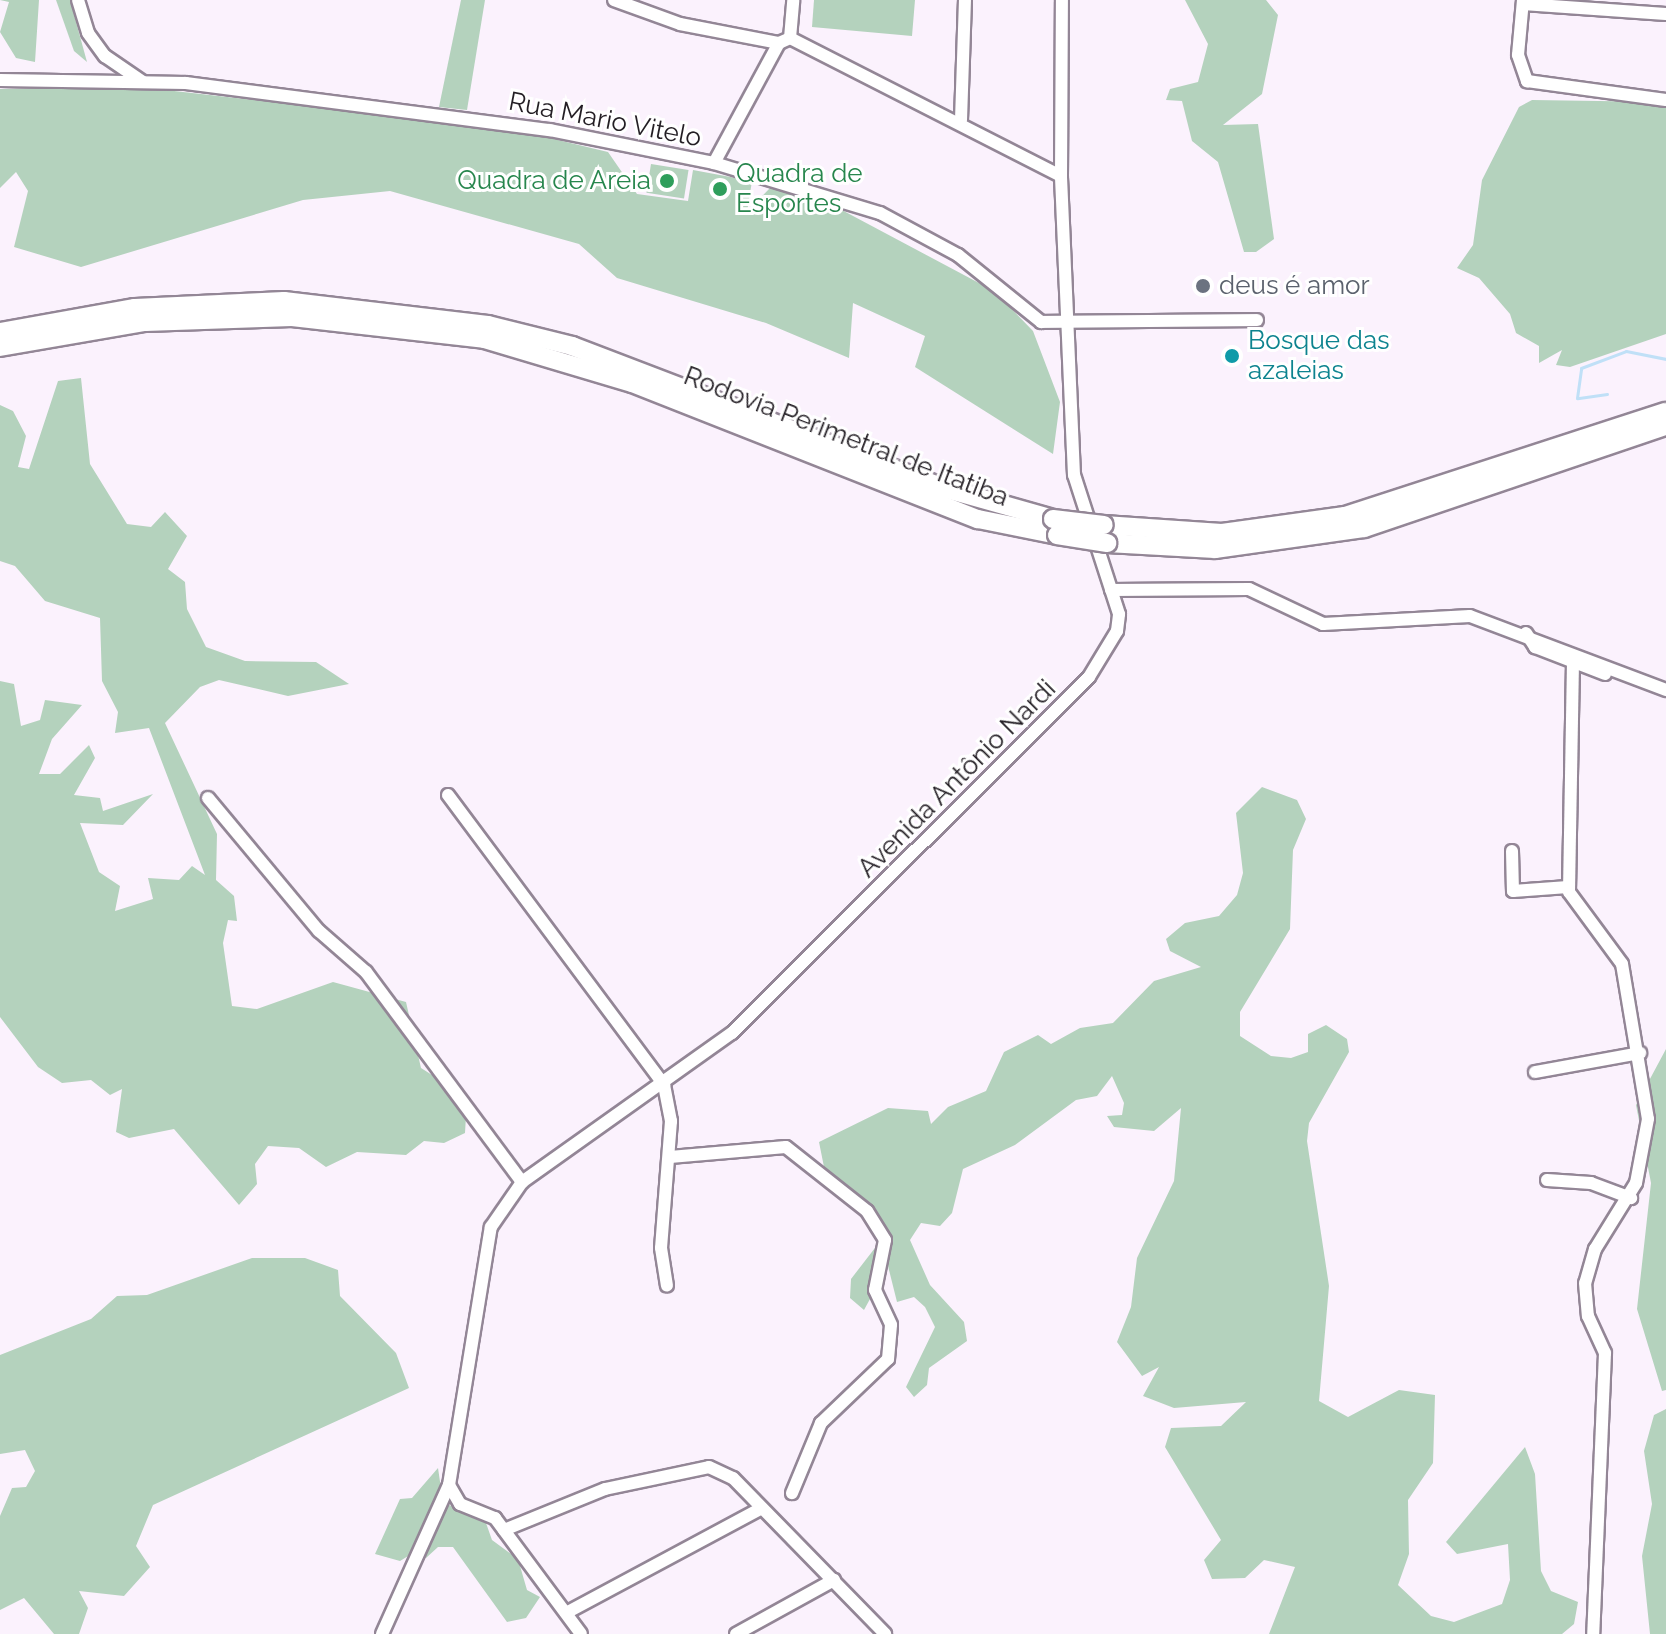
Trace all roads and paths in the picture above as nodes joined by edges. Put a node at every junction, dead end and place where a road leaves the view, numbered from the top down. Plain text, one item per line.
1 (78, 0) edge
2 (614, 0) edge
3 (793, 0) edge
4 (965, 0) edge
5 (1062, 0) edge
6 (1523, 2) edge
7 (1666, 14) edge
8 (784, 40) junction
9 (0, 80) edge
10 (143, 82) junction
11 (1666, 100) edge
12 (961, 120) junction
13 (714, 163) junction
14 (1061, 176) junction
15 (1257, 320) dead end
16 (1066, 323) junction
17 (0, 332) edge
18 (0, 347) edge
19 (1666, 401) edge
20 (1666, 412) edge
21 (1624, 425) junction
22 (1666, 426) edge
23 (1055, 527) junction
24 (1105, 534) junction
25 (1111, 590) junction
26 (1526, 633) junction
27 (1573, 662) junction
28 (1628, 675) junction
29 (1666, 690) edge
30 (448, 795) dead end
31 (208, 798) dead end
32 (1512, 851) dead end
33 (1568, 887) junction
34 (1640, 1053) junction
35 (1535, 1072) dead end
36 (664, 1085) junction
37 (670, 1157) junction
38 (1547, 1180) dead end
39 (522, 1182) junction
40 (1631, 1198) junction
41 (667, 1286) dead end
42 (449, 1485) junction
43 (792, 1493) dead end
44 (762, 1508) junction
45 (504, 1530) junction
46 (834, 1580) junction
47 (566, 1613) junction
48 (382, 1634) edge
49 (581, 1634) edge
50 (736, 1634) edge
51 (885, 1634) edge
52 (1593, 1634) edge

1 - 10 street
2 - 8 street
3 - 8 street
4 - 12 street
5 - 14 street, Avenida Antônio Nardi
6 - 7 street
6 - 11 street
8 - 12 street
8 - 13 street
9 - 10 street, Rua Mario Vitelo
10 - 13 street, Rua Mario Vitelo
12 - 14 street
13 - 16 street, Rua Mario Vitelo
14 - 16 street, Avenida Antônio Nardi
15 - 16 street, Rua Mario Vitelo
16 - 25 street, Avenida Antônio Nardi
17 - 23 highway, Rodovia Perimetral de Itatiba
18 - 23 highway, Rodovia Perimetral de Itatiba
19 - 21 highway
20 - 21 highway, Rodovia Perimetral de Itatiba
21 - 24 highway, Rodovia Perimetral de Itatiba
22 - 24 highway, Rodovia Perimetral de Itatiba
23 - 24 highway, Rodovia Perimetral de Itatiba, bridge
25 - 26 street
25 - 36 street, Avenida Antônio Nardi
26 - 27 street
26 - 28 street
27 - 28 street
27 - 33 street
28 - 29 street
30 - 36 street
31 - 39 street
32 - 33 street
33 - 34 street
34 - 35 street
34 - 40 street
36 - 37 street
36 - 39 street, Avenida Antônio Nardi
37 - 41 street
37 - 43 street
38 - 40 street
39 - 42 street, Avenida Antônio Nardi
40 - 52 street
42 - 45 street
42 - 48 street
44 - 45 street
44 - 46 street
44 - 47 street
45 - 47 street
46 - 50 street
46 - 51 street
47 - 49 street

